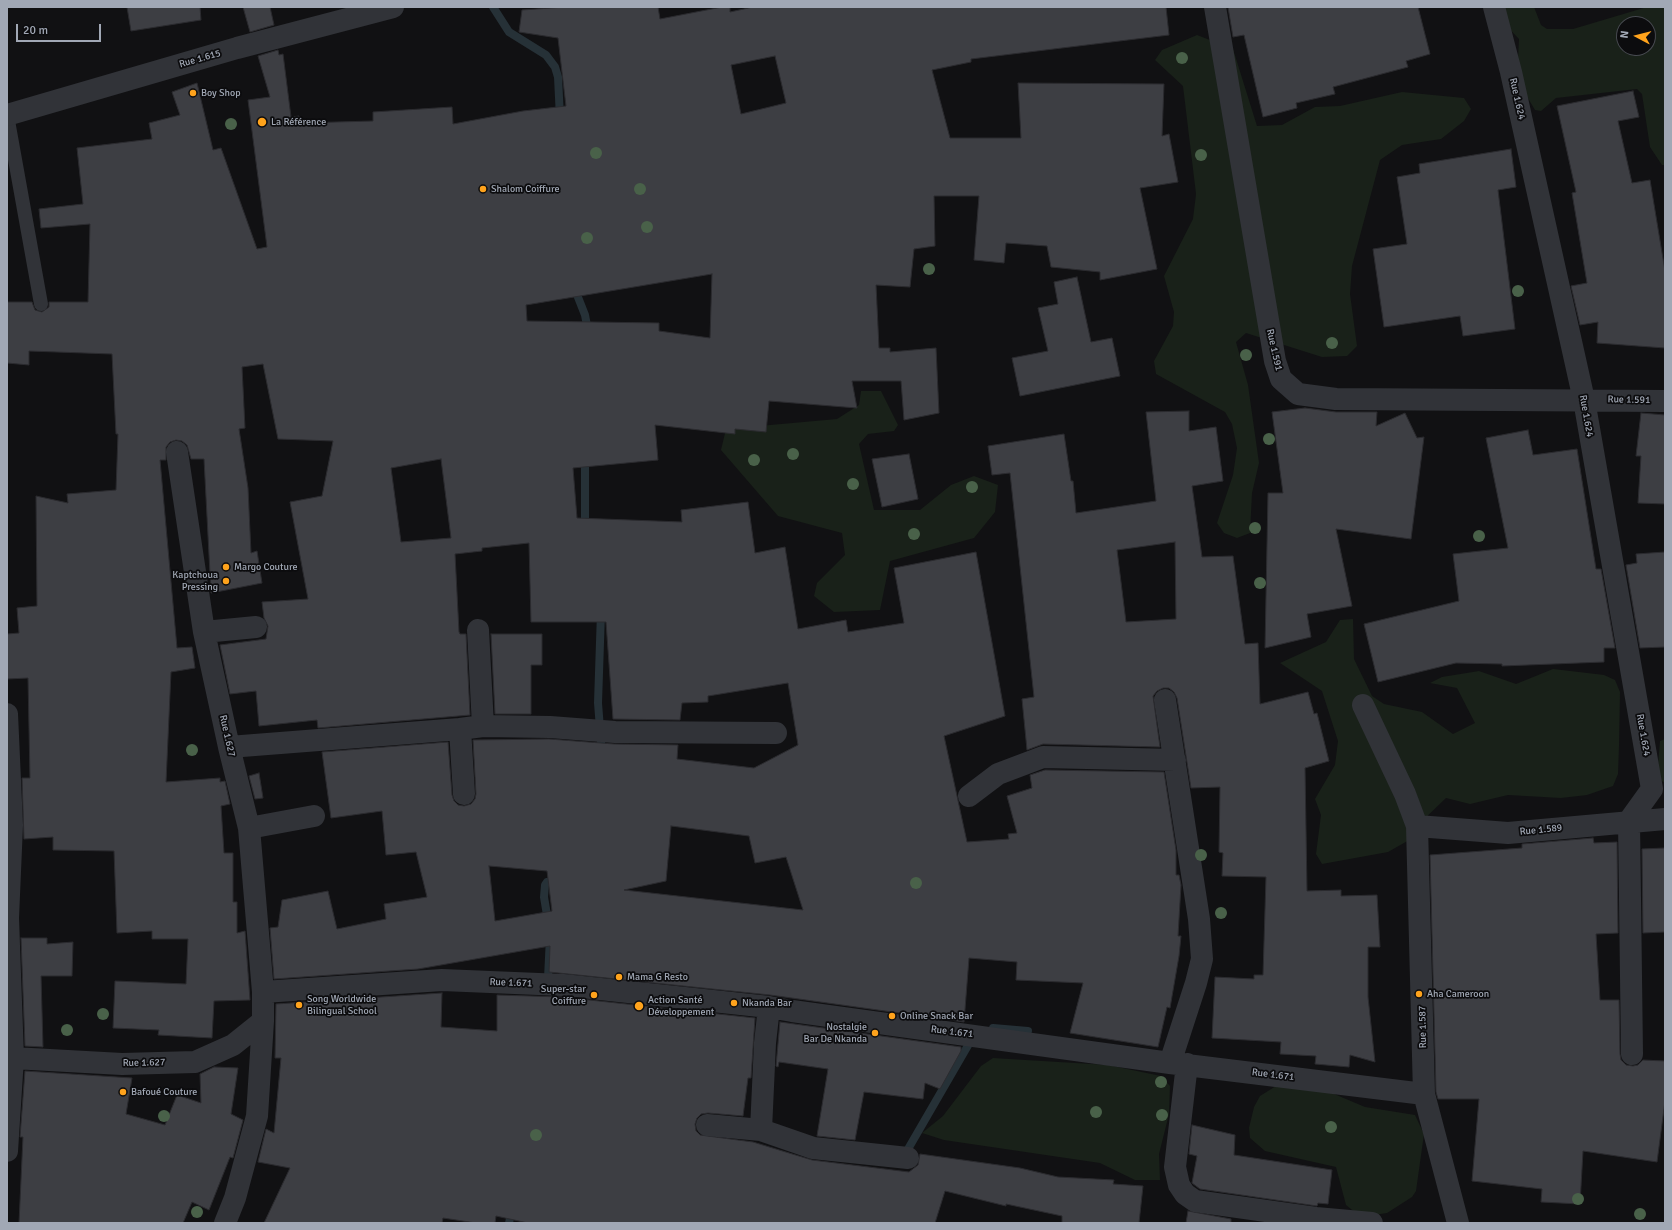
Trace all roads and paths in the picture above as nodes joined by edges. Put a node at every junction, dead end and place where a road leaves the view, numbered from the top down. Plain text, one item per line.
1 (393, 7) edge
2 (1215, 7) edge
3 (1494, 7) edge
4 (7, 114) edge
5 (41, 304) dead end
6 (1584, 400) junction
7 (1665, 401) edge
8 (177, 452) dead end
9 (256, 627) dead end
10 (478, 630) dead end
11 (204, 632) junction
12 (1165, 700) dead end
13 (1364, 705) dead end
14 (7, 714) edge
15 (483, 726) junction
16 (460, 729) junction
17 (776, 733) dead end
18 (229, 747) junction
19 (1175, 760) junction
20 (464, 794) dead end
21 (969, 796) dead end
22 (314, 816) dead end
23 (1665, 819) edge
24 (1629, 821) junction
25 (1417, 826) junction
26 (249, 828) junction
27 (7, 918) edge
28 (263, 992) junction
29 (769, 1007) junction
30 (263, 1021) junction
31 (1632, 1054) dead end
32 (13, 1058) junction
33 (1179, 1063) junction
34 (1424, 1094) junction
35 (707, 1125) dead end
36 (761, 1130) junction
37 (7, 1151) edge
38 (908, 1158) dead end
39 (225, 1223) edge
40 (1372, 1223) edge
41 (1458, 1223) edge

1 - 4 street, Rue 1.615
2 - 6 street, Rue 1.591
3 - 6 street, Rue 1.624
4 - 5 lane
6 - 7 street, Rue 1.591
6 - 24 street, Rue 1.624
8 - 11 street, Rue 1.627
9 - 11 street
10 - 15 street
11 - 18 street, Rue 1.627
12 - 19 street
13 - 25 street, Rue 1.587
14 - 27 street
15 - 16 street
15 - 17 street
16 - 18 street
16 - 20 street
18 - 26 street, Rue 1.627
19 - 21 street
19 - 33 street
22 - 26 street
23 - 24 street, Rue 1.589
24 - 25 street, Rue 1.589
24 - 31 street
25 - 34 street, Rue 1.587
26 - 28 street, Rue 1.627
27 - 32 street
28 - 29 street, Rue 1.671
28 - 30 street, Rue 1.627
29 - 33 street, Rue 1.671
29 - 36 street
30 - 32 street, Rue 1.627
30 - 39 street, Rue 1.627
32 - 37 street
33 - 34 street, Rue 1.671
33 - 40 street
34 - 41 street, Rue 1.587
35 - 36 street
36 - 38 street

